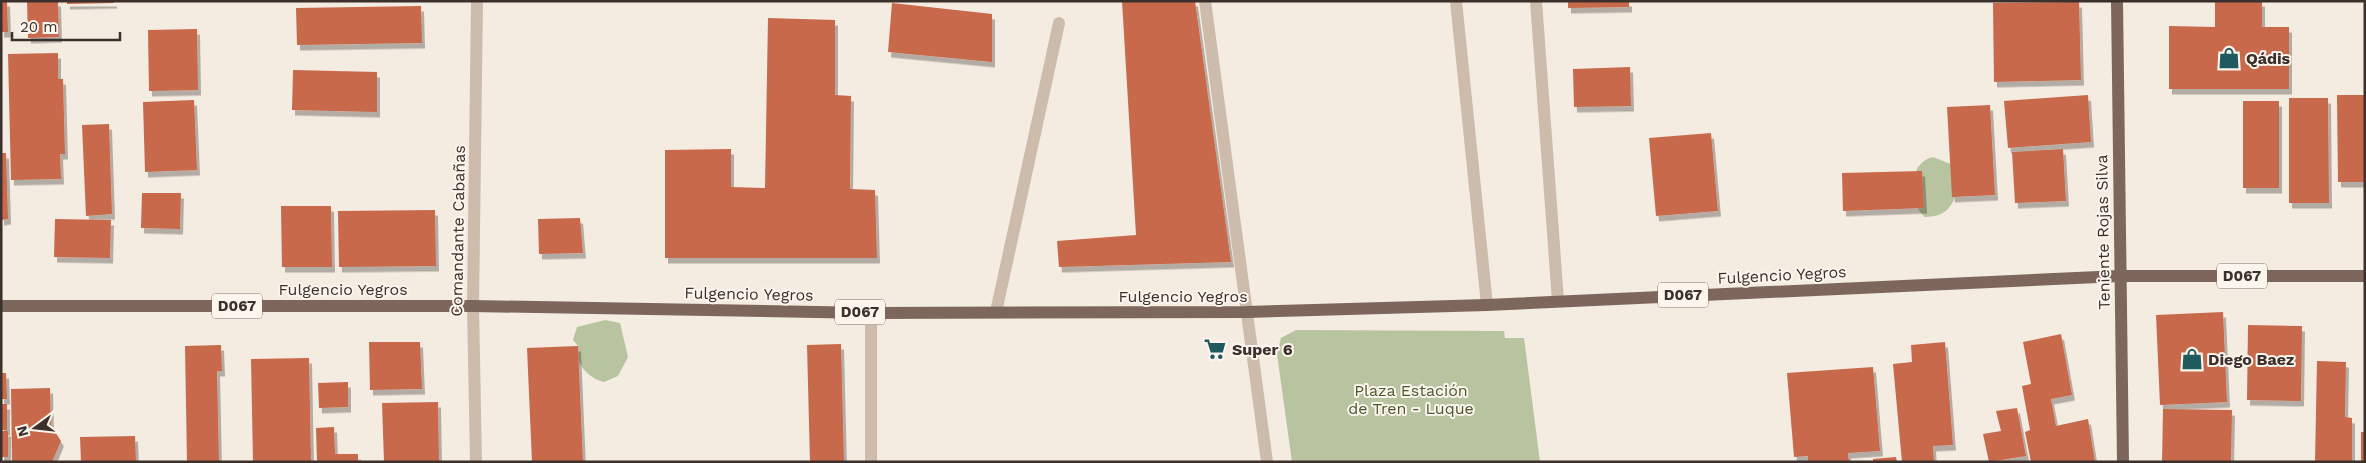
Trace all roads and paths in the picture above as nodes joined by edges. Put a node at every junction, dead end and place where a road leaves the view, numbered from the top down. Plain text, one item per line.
1 (477, 1) edge
2 (1205, 1) edge
3 (1456, 1) edge
4 (1536, 1) edge
5 (2117, 1) edge
6 (1059, 23) dead end
7 (2120, 276) junction
8 (2365, 276) edge
9 (1558, 301) junction
10 (1486, 305) junction
11 (1, 306) edge
12 (473, 306) junction
13 (996, 312) junction
14 (1246, 312) junction
15 (871, 313) junction
16 (476, 462) edge
17 (871, 462) edge
18 (1267, 462) edge
19 (2123, 462) edge

1 - 12 street, Comandante Cabañas
2 - 14 street
3 - 10 street
4 - 9 street
5 - 7 main road, Teniente Rojas Silva
6 - 13 street
7 - 8 main road, Fulgencio Yegros / D067
7 - 9 main road, Fulgencio Yegros / D067
7 - 19 main road, Teniente Rojas Silva
9 - 10 main road, Fulgencio Yegros / D067
10 - 14 main road, Fulgencio Yegros / D067
11 - 12 main road, Fulgencio Yegros / D067
12 - 15 main road, Fulgencio Yegros / D067
12 - 16 street, Comandante Cabañas
13 - 14 main road, Fulgencio Yegros / D067
13 - 15 main road, Fulgencio Yegros / D067
14 - 18 street
15 - 17 street

